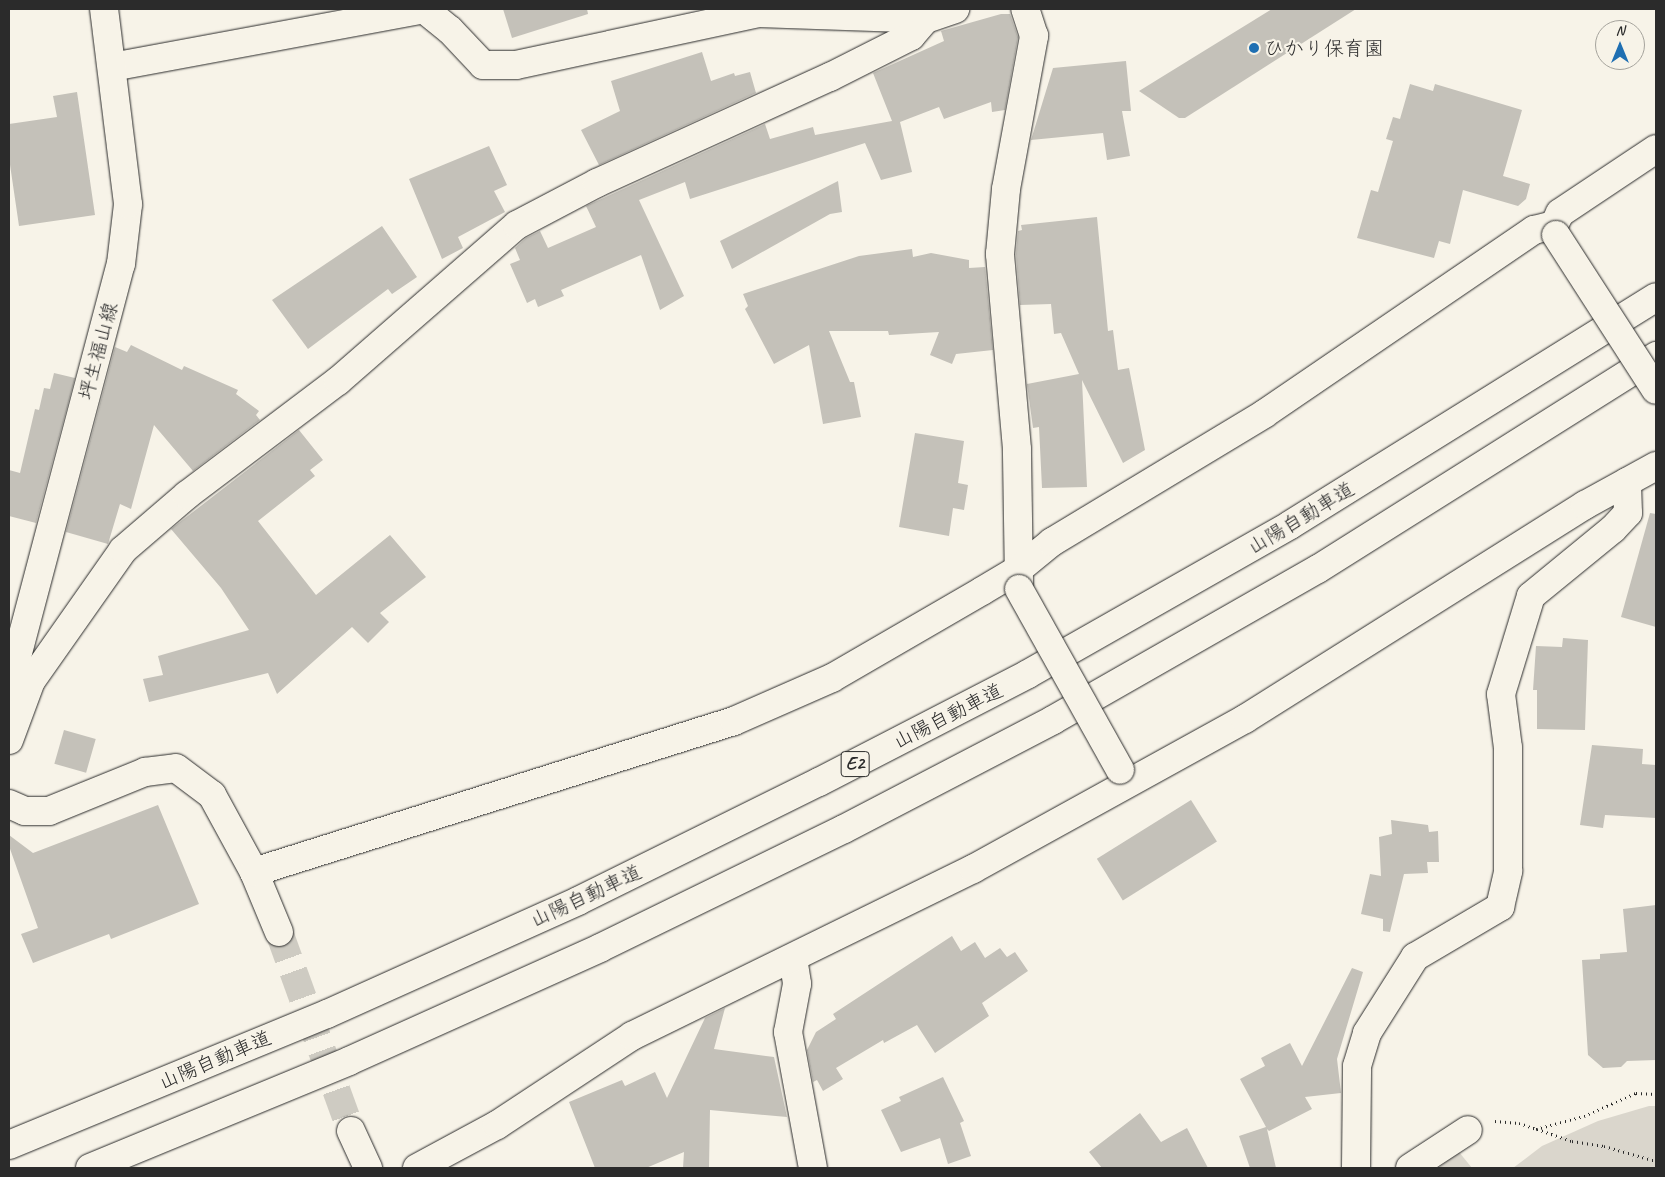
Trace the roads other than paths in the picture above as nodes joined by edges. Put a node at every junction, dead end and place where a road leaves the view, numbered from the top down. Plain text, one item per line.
1 (104, 9) edge
2 (955, 9) edge
3 (1025, 9) edge
4 (926, 19) junction
5 (112, 67) junction
6 (1656, 149) edge
7 (1555, 230) junction
8 (1656, 297) edge
9 (1656, 356) edge
10 (1656, 390) edge
11 (1656, 466) edge
12 (1627, 482) junction
13 (1019, 579) junction
14 (9, 687) edge
15 (9, 740) edge
16 (1124, 777) junction
17 (9, 804) edge
18 (254, 872) junction
19 (279, 932) tunnel mouth
20 (792, 958) junction
21 (1468, 1130) road end
22 (351, 1131) tunnel mouth
23 (9, 1145) edge
24 (90, 1168) edge
25 (368, 1168) edge
26 (416, 1168) edge
27 (813, 1168) edge
28 (1356, 1168) edge
29 (1410, 1168) edge

1 - 5 main road, 坪生福山線
2 - 4 main road
3 - 13 main road
4 - 5 main road
4 - 15 main road
5 - 14 main road, 坪生福山線
6 - 7 main road
7 - 10 main road, bridge
7 - 13 main road
8 - 23 main road, 山陽自動車道 / E2
9 - 24 main road
11 - 12 main road
12 - 16 main road
12 - 28 main road
13 - 16 main road, bridge
13 - 18 main road
16 - 20 main road
17 - 18 main road
18 - 19 main road
20 - 26 main road
20 - 27 main road
21 - 29 main road
22 - 25 main road

